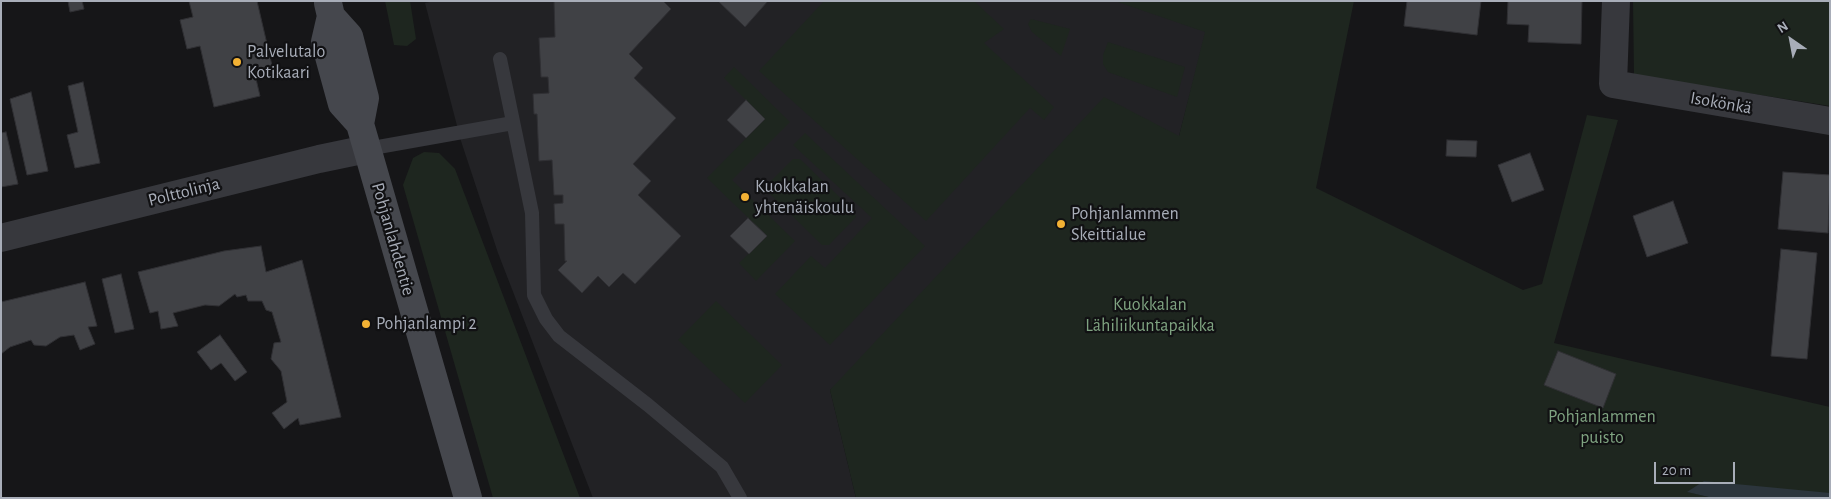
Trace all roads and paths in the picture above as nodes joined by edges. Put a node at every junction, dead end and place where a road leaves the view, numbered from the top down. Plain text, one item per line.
1 (1616, 1) edge
2 (329, 8) edge
3 (500, 59) dead end
4 (1830, 120) edge
5 (513, 123) junction
6 (363, 137) junction
7 (1, 238) edge
8 (468, 498) edge
9 (740, 498) edge

1 - 4 street, Isokönkä
2 - 6 main road, Pohjanlahdentie
3 - 5 lane
5 - 6 lane
5 - 9 lane
6 - 7 street, Polttolinja
6 - 8 main road, Pohjanlahdentie

